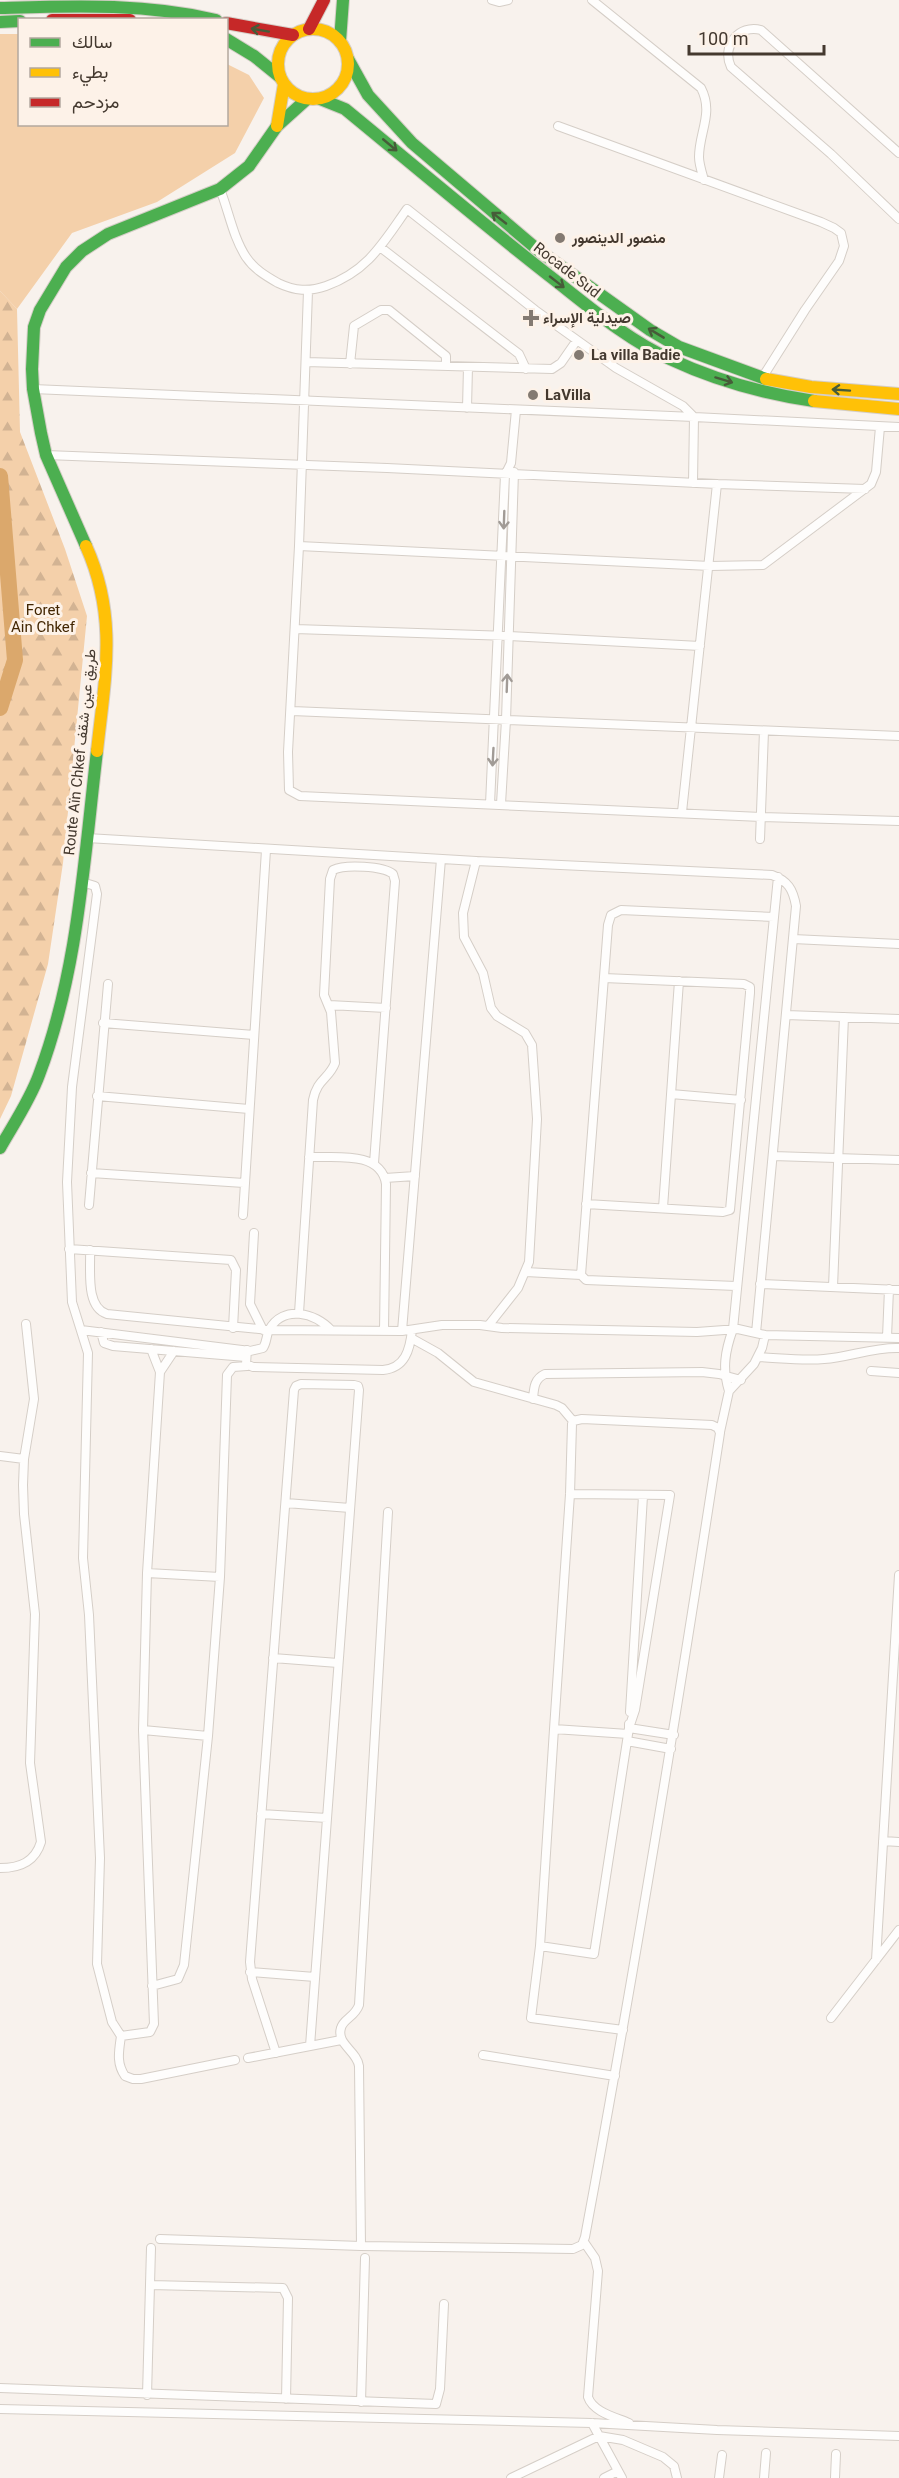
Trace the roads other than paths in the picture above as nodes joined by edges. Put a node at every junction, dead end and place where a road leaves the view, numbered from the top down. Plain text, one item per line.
1 (324, 0) edge
2 (343, 0) edge
3 (492, 0) edge
4 (508, 0) edge
5 (592, 0) edge
6 (90, 3) edge
7 (25, 4) edge
8 (0, 9) edge
9 (209, 18) edge
10 (18, 21) edge
11 (0, 22) edge
12 (228, 22) edge
13 (309, 29) junction
14 (293, 35) junction
15 (228, 40) edge
16 (340, 41) junction
17 (348, 59) junction
18 (282, 80) junction
19 (307, 99) junction
20 (320, 99) junction
21 (278, 126) junction
22 (558, 126) dead end
23 (899, 153) edge
24 (704, 180) junction
25 (220, 189) junction
26 (899, 219) edge
27 (380, 247) junction
28 (308, 291) junction
29 (577, 340) junction
30 (306, 362) junction
31 (350, 364) junction
32 (446, 366) junction
33 (468, 367) junction
34 (526, 369) junction
35 (762, 378) junction
36 (33, 389) junction
37 (899, 394) edge
38 (304, 401) junction
39 (467, 408) junction
40 (899, 409) edge
41 (516, 410) junction
42 (694, 417) junction
43 (880, 427) junction
44 (899, 427) edge
45 (46, 455) junction
46 (303, 465) junction
47 (510, 475) junction
48 (693, 483) junction
49 (717, 484) junction
50 (865, 489) junction
51 (299, 546) junction
52 (507, 556) junction
53 (710, 566) junction
54 (295, 629) junction
55 (504, 636) junction
56 (700, 646) junction
57 (292, 711) junction
58 (495, 719) junction
59 (506, 720) junction
60 (691, 728) junction
61 (764, 731) junction
62 (899, 736) edge
63 (490, 804) junction
64 (501, 804) junction
65 (682, 812) junction
66 (761, 817) junction
67 (899, 821) edge
68 (87, 838) junction
69 (760, 839) dead end
70 (266, 850) junction
71 (366, 854) junction
72 (441, 859) junction
73 (476, 861) junction
74 (365, 867) junction
75 (778, 877) junction
76 (82, 882) junction
77 (774, 917) junction
78 (793, 939) junction
79 (899, 944) edge
80 (604, 978) junction
81 (679, 981) junction
82 (108, 984) dead end
83 (329, 1005) junction
84 (386, 1008) junction
85 (786, 1015) junction
86 (844, 1017) junction
87 (899, 1019) edge
88 (103, 1023) junction
89 (254, 1035) junction
90 (671, 1094) junction
91 (97, 1096) junction
92 (741, 1100) junction
93 (249, 1109) junction
94 (0, 1148) edge
95 (309, 1156) junction
96 (773, 1156) junction
97 (838, 1158) junction
98 (899, 1160) edge
99 (374, 1163) junction
100 (91, 1173) junction
101 (415, 1176) junction
102 (385, 1178) junction
103 (244, 1183) junction
104 (586, 1204) junction
105 (89, 1205) dead end
106 (663, 1209) junction
107 (243, 1215) dead end
108 (254, 1233) dead end
109 (69, 1249) junction
110 (90, 1250) junction
111 (526, 1272) junction
112 (581, 1275) junction
113 (760, 1284) junction
114 (736, 1286) junction
115 (833, 1287) junction
116 (889, 1289) junction
117 (899, 1290) edge
118 (299, 1313) junction
119 (26, 1324) dead end
120 (488, 1326) junction
121 (233, 1328) junction
122 (732, 1329) junction
123 (81, 1330) junction
124 (266, 1330) junction
125 (331, 1330) junction
126 (384, 1331) junction
127 (101, 1332) junction
128 (408, 1333) junction
129 (760, 1334) junction
130 (887, 1337) junction
131 (899, 1338) edge
132 (899, 1348) edge
133 (151, 1349) junction
134 (174, 1351) junction
135 (758, 1357) junction
136 (247, 1358) junction
137 (326, 1369) junction
138 (871, 1371) dead end
139 (160, 1372) junction
140 (899, 1373) edge
141 (725, 1375) junction
142 (741, 1380) junction
143 (325, 1384) junction
144 (729, 1391) junction
145 (532, 1399) junction
146 (573, 1421) junction
147 (720, 1433) junction
148 (0, 1456) edge
149 (24, 1459) junction
150 (570, 1494) junction
151 (643, 1496) junction
152 (286, 1503) junction
153 (350, 1508) junction
154 (388, 1512) dead end
155 (147, 1573) junction
156 (899, 1575) edge
157 (220, 1577) junction
158 (273, 1658) junction
159 (338, 1663) junction
160 (896, 1686) edge
161 (554, 1729) junction
162 (143, 1730) junction
163 (628, 1735) junction
164 (674, 1735) junction
165 (208, 1736) junction
166 (671, 1749) junction
167 (261, 1814) junction
168 (327, 1818) junction
169 (883, 1841) junction
170 (899, 1842) edge
171 (0, 1868) edge
172 (899, 1930) edge
173 (540, 1946) junction
174 (876, 1960) junction
175 (250, 1972) junction
176 (315, 1977) junction
177 (152, 1986) junction
178 (831, 2018) dead end
179 (623, 2030) junction
180 (121, 2036) junction
181 (341, 2040) junction
182 (310, 2046) junction
183 (276, 2053) junction
184 (483, 2055) dead end
185 (248, 2058) dead end
186 (235, 2060) dead end
187 (615, 2076) junction
188 (160, 2240) dead end
189 (584, 2242) junction
190 (361, 2246) junction
191 (151, 2248) dead end
192 (365, 2258) dead end
193 (150, 2285) junction
194 (444, 2304) dead end
195 (0, 2388) edge
196 (147, 2395) junction
197 (286, 2399) junction
198 (361, 2402) junction
199 (0, 2409) edge
200 (592, 2423) junction
201 (635, 2426) junction
202 (599, 2436) junction
203 (899, 2436) edge
204 (766, 2453) dead end
205 (836, 2454) dead end
206 (722, 2455) dead end
207 (620, 2474) edge
208 (511, 2478) edge
209 (604, 2478) edge
210 (677, 2478) edge
211 (719, 2478) edge
212 (764, 2478) edge
213 (835, 2478) edge

1 - 13 main road
2 - 16 main road
3 - 4 street
5 - 24 street
6 - 7 main road
6 - 9 main road
7 - 8 main road
10 - 11 main road
14 -> 12 main road
13 - 14 main road
13 - 16 main road
14 - 18 main road
15 - 18 main road
16 - 17 main road
17 - 20 main road
35 -> 17 main road, Rocade Sud
18 - 19 main road
18 - 21 main road, Route Aïn Chkef طريق عين شقف
19 - 20 main road
19 - 21 main road, Route Aïn Chkef طريق عين شقف
20 -> 40 main road, Rocade Sud
21 - 25 main road, Route Aïn Chkef طريق عين شقف
22 - 24 street
23 - 26 street
24 - 35 street
25 - 28 street
25 - 36 main road, Route Aïn Chkef طريق عين شقف
27 - 28 street
27 - 29 street
27 - 34 street
28 - 30 street
29 - 34 street
29 - 42 street
30 - 31 street
30 - 38 street
31 - 32 street
31 - 32 street
32 - 33 street
33 - 34 street
33 - 39 street
37 -> 35 main road, Rocade Sud
36 - 38 street
36 - 45 main road, Route Aïn Chkef طريق عين شقف
38 - 39 street
38 - 46 street
39 - 41 street
41 - 42 street
41 - 47 street
42 - 43 street
42 - 48 street
43 - 44 street
43 - 50 street
45 - 46 street
45 - 68 main road, Route Aïn Chkef طريق عين شقف
46 - 47 street
46 - 51 street
47 - 48 street
47 - 52 street
48 - 49 street
49 - 50 street
49 - 53 street
50 - 53 street
51 - 52 street
51 - 54 street
52 - 53 street
52 - 55 street
53 - 56 street
54 - 55 street
54 - 57 street
55 - 56 street
55 - 58 street
59 -> 55 street
56 - 60 street
57 - 58 street
57 - 63 street
58 - 59 street
58 -> 63 street
59 - 60 street
59 - 64 street
60 - 61 street
60 - 65 street
61 - 62 street
61 - 66 street
63 - 64 street
64 - 65 street
65 - 66 street
66 - 67 street
66 - 69 street
68 - 70 street
68 - 76 main road, Route Aïn Chkef طريق عين شقف
70 - 71 street
70 - 89 street
71 - 72 street
71 - 74 street
72 - 73 street
72 - 101 street
73 - 75 street
73 - 111 street
74 - 83 street
74 - 84 street
75 - 77 street
75 - 78 street
76 - 94 main road, Route Aïn Chkef طريق عين شقف
76 - 109 street
77 - 80 street
77 - 114 street
78 - 79 street
78 - 85 street
80 - 81 street
80 - 104 street
81 - 90 street
81 - 92 street
82 - 88 street
83 - 84 street
83 - 95 street
84 - 99 street
85 - 86 street
85 - 96 street
86 - 87 street
86 - 97 street
88 - 89 street
88 - 91 street
89 - 93 street
90 - 92 street
90 - 106 street
91 - 93 street
91 - 100 street
92 - 106 street
93 - 103 street
95 - 99 street
95 - 118 street
96 - 97 street
96 - 113 street
97 - 98 street
97 - 115 street
99 - 102 street
100 - 103 street
100 - 105 street
101 - 102 street
101 - 128 street
102 - 126 street
103 - 107 street
104 - 106 street
104 - 112 street
108 - 124 street
109 - 110 street
109 - 123 street
110 - 121 street
110 - 121 street
111 - 112 street
111 - 120 street
112 - 114 street
113 - 115 street
113 - 129 street
114 - 122 street
115 - 116 street
116 - 117 street
116 - 130 street
118 - 124 street
118 - 125 street
119 - 149 street
120 - 122 street
120 - 128 street
121 - 124 street
122 - 129 street
122 - 141 street
123 - 127 street
123 - 180 street
124 - 125 street
124 - 136 street
125 - 126 street
126 - 128 street
127 - 133 street
127 - 136 street
128 - 137 street
128 - 145 street
129 - 130 street
129 - 135 street
130 - 131 street
132 - 135 street
133 - 134 street
133 - 139 street
134 - 136 street
134 - 139 street
135 - 142 street
136 - 137 street
136 - 157 street
137 - 143 street
138 - 140 street
139 - 155 street
141 - 142 street
141 - 144 street
141 - 145 street
142 - 144 street
143 - 152 street
143 - 153 street
144 - 147 street
145 - 146 street
146 - 147 street
146 - 150 street
147 - 164 street
148 - 149 street
149 - 171 street
150 - 151 street
150 - 161 street
151 - 163 street
151 - 163 street
152 - 153 street
152 - 158 street
153 - 159 street
154 - 181 street
155 - 157 street
155 - 162 street
156 - 160 street
157 - 165 street
158 - 159 street
158 - 167 street
159 - 168 street
160 - 169 street
161 - 163 street
161 - 173 street
162 - 165 street
162 - 177 street
163 - 164 street
163 - 166 street
163 - 173 street
164 - 166 street
165 - 177 street
166 - 179 street
167 - 168 street
167 - 175 street
168 - 176 street
169 - 170 street
169 - 174 street
172 - 174 street
173 - 179 street
174 - 178 street
175 - 176 street
175 - 183 street
176 - 182 street
177 - 180 street
179 - 187 street
180 - 186 street
181 - 182 street
181 - 190 street
182 - 183 street
183 - 185 street
184 - 187 street
187 - 189 street
188 - 190 street
189 - 190 street
189 - 201 street
191 - 193 street
192 - 198 street
193 - 196 street
193 - 197 street
194 - 198 street
195 - 196 street
196 - 197 street
197 - 198 street
199 - 200 street
200 - 201 street
200 - 202 street
201 - 203 street
202 - 207 street
202 - 208 street
202 - 210 street
204 - 212 street
205 - 213 street
206 - 211 street
207 - 209 street

